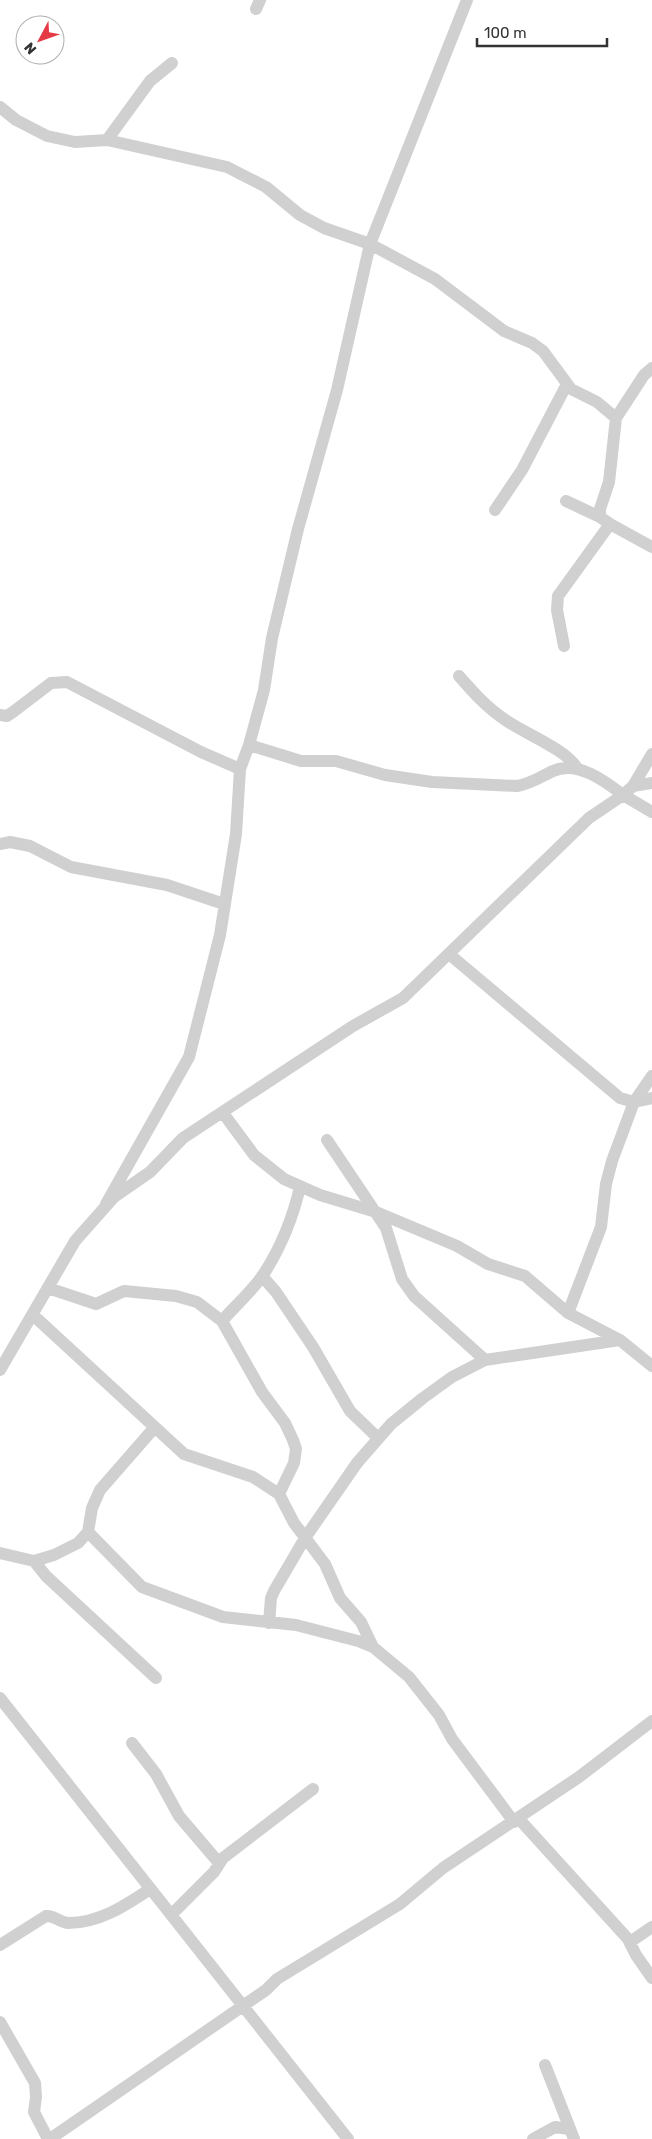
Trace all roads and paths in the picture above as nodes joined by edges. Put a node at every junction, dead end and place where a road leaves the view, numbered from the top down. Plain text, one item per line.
1 (467, 0) edge
2 (172, 63) dead end
3 (0, 107) edge
4 (107, 140) junction
5 (370, 244) junction
6 (652, 368) edge
7 (567, 384) junction
8 (616, 418) junction
9 (566, 501) dead end
10 (495, 510) dead end
11 (605, 521) junction
12 (652, 547) edge
13 (564, 646) dead end
14 (459, 676) dead end
15 (0, 715) edge
16 (249, 745) junction
17 (652, 754) edge
18 (577, 768) junction
19 (240, 769) junction
20 (652, 783) edge
21 (628, 791) junction
22 (652, 812) edge
23 (0, 844) edge
24 (224, 904) junction
25 (449, 954) junction
26 (652, 1076) edge
27 (652, 1098) edge
28 (634, 1102) junction
29 (223, 1113) junction
30 (327, 1140) dead end
31 (300, 1187) junction
32 (106, 1204) junction
33 (376, 1212) junction
34 (262, 1276) junction
35 (48, 1288) junction
36 (568, 1312) junction
37 (33, 1315) junction
38 (222, 1321) junction
39 (620, 1340) junction
40 (485, 1360) junction
41 (652, 1366) edge
42 (0, 1370) edge
43 (155, 1427) junction
44 (378, 1438) junction
45 (279, 1494) junction
46 (88, 1532) junction
47 (305, 1538) junction
48 (0, 1553) edge
49 (34, 1561) junction
50 (269, 1624) junction
51 (373, 1647) junction
52 (156, 1678) dead end
53 (0, 1698) edge
54 (652, 1721) edge
55 (132, 1744) dead end
56 (313, 1789) dead end
57 (516, 1820) junction
58 (219, 1863) junction
59 (150, 1889) junction
60 (171, 1915) junction
61 (652, 1927) edge
62 (630, 1942) junction
63 (0, 1945) edge
64 (652, 1978) edge
65 (242, 2006) junction
66 (0, 2022) edge
67 (546, 2065) dead end
68 (571, 2134) edge
69 (49, 2139) edge
70 (348, 2139) edge
71 (533, 2139) edge

1 - 5 street
2 - 4 street
3 - 4 street
4 - 5 street
5 - 7 street
5 - 16 street
6 - 8 street
7 - 8 street
7 - 10 street
8 - 11 street
9 - 11 street
11 - 12 street
11 - 13 street
14 - 18 street
15 - 19 street
16 - 18 street
16 - 19 street
17 - 21 street
18 - 21 street
19 - 24 street
20 - 21 street
21 - 22 street
21 - 25 street
23 - 24 street
24 - 32 street
25 - 28 street
25 - 29 street
26 - 28 street
27 - 28 street
28 - 36 street
29 - 31 street
29 - 32 street
30 - 33 street
31 - 33 street
31 - 34 street
32 - 35 street
33 - 36 street
33 - 40 street
34 - 38 street
34 - 44 street
35 - 37 street
35 - 38 street
36 - 39 street
37 - 42 street
37 - 43 street
38 - 45 street
39 - 40 street
39 - 41 street
40 - 44 street
43 - 45 street
43 - 46 street
44 - 47 street
45 - 47 street
46 - 49 street
46 - 50 street
47 - 50 street
47 - 51 street
48 - 49 street
49 - 52 street
50 - 51 street
51 - 57 street
53 - 59 street
54 - 57 street
55 - 58 street
56 - 58 street
57 - 62 street
57 - 65 street
58 - 60 street
59 - 60 street
59 - 63 street
60 - 65 street
61 - 62 street
62 - 64 street
65 - 69 street
65 - 70 street
66 - 69 street
67 - 68 street
68 - 71 street

